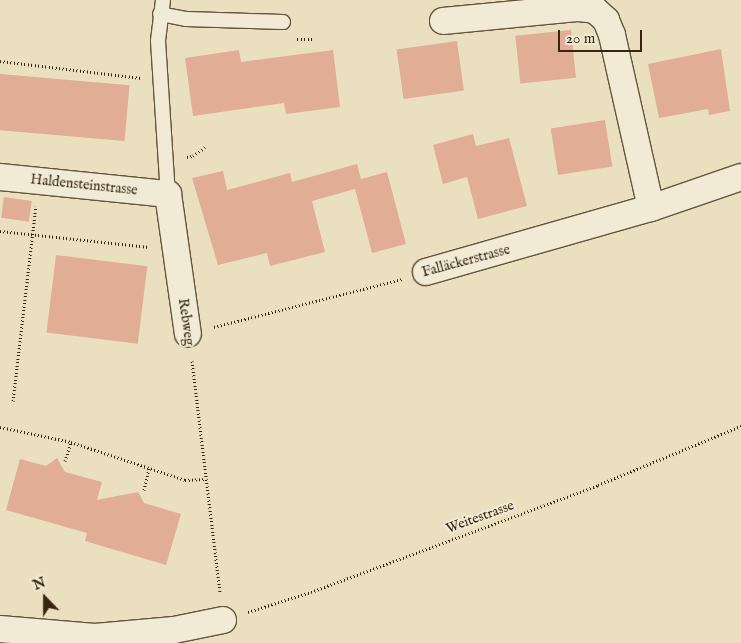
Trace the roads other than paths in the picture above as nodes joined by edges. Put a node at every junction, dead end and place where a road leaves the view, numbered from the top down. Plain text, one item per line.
1 (161, 7) edge
2 (444, 21) dead end
3 (283, 22) dead end
4 (0, 177) edge
5 (741, 177) edge
6 (168, 194) junction
7 (652, 208) junction
8 (426, 272) road end
9 (188, 334) road end
10 (224, 620) road end
11 (0, 629) edge

1 - 3 lane
1 - 6 lane, Rebweg
2 - 7 street
4 - 6 street, Haldensteinstrasse
5 - 7 street, Falläckerstrasse
6 - 9 street, Rebweg
7 - 8 street, Falläckerstrasse
10 - 11 street

